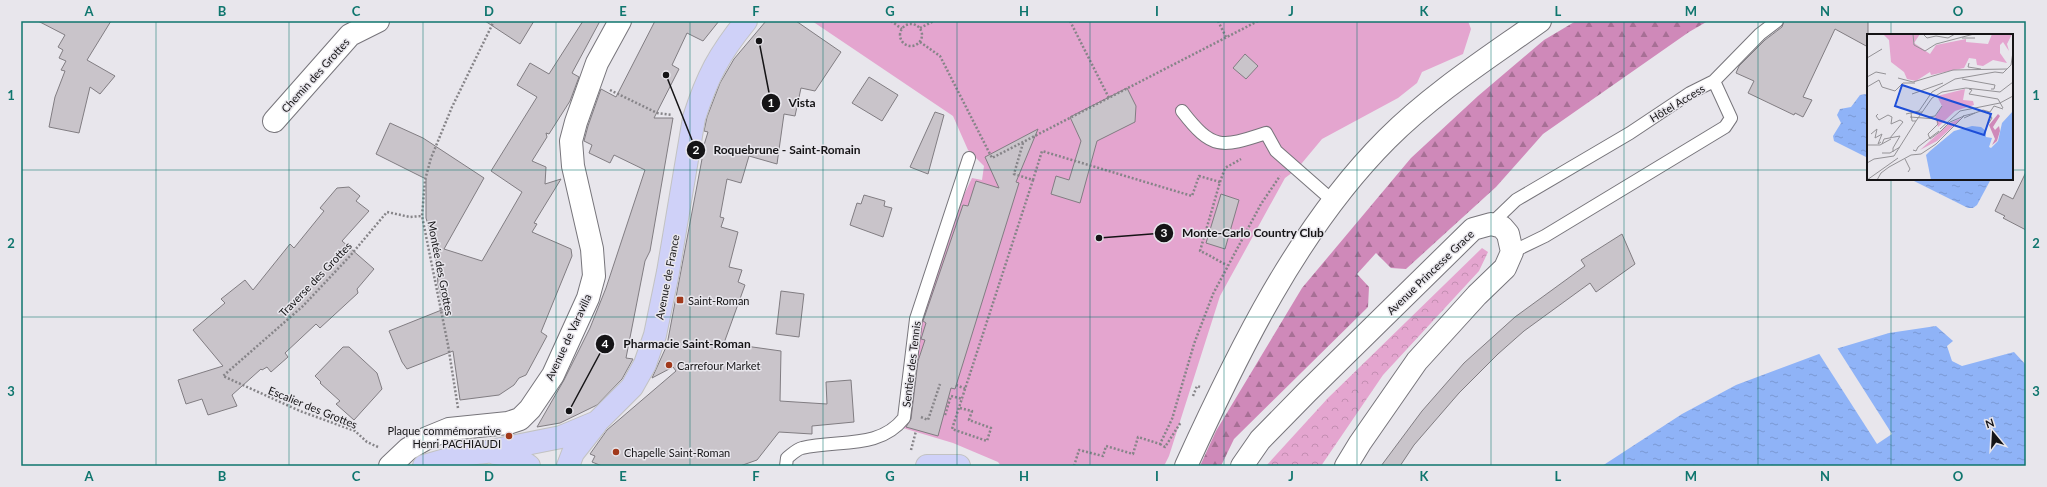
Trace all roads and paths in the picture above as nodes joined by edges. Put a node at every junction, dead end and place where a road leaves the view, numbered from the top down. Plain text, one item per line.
1 (378, 21) edge
2 (494, 21) edge
3 (620, 21) edge
4 (746, 21) edge
5 (891, 21) edge
6 (934, 21) edge
7 (1070, 21) edge
8 (1218, 21) edge
9 (1258, 21) edge
10 (1540, 21) edge
11 (1777, 21) edge
12 (920, 28) junction
13 (902, 29) junction
14 (1226, 37) junction
15 (920, 42) junction
16 (591, 80) junction
17 (1714, 82) junction
18 (1109, 98) junction
19 (1182, 111) dead end
20 (694, 118) junction
21 (274, 121) dead end
22 (1023, 142) junction
23 (969, 158) dead end
24 (1245, 158) dead end
25 (1283, 171) dead end
26 (1033, 180) junction
27 (1220, 182) junction
28 (1332, 200) junction
29 (422, 216) junction
30 (1491, 224) junction
31 (1512, 252) junction
32 (1228, 265) junction
33 (223, 376) joint
34 (940, 384) dead end
35 (956, 385) dead end
36 (966, 389) junction
37 (963, 399) junction
38 (960, 408) junction
39 (459, 413) dead end
40 (944, 415) dead end
41 (919, 417) dead end
42 (1185, 418) dead end
43 (597, 422) junction
44 (1160, 444) junction
45 (486, 452) junction
46 (385, 457) edge
47 (424, 466) edge
48 (529, 466) edge
49 (568, 466) edge
50 (786, 466) edge
51 (927, 466) edge
52 (959, 466) edge
53 (1074, 466) edge
54 (1186, 466) edge
55 (1242, 466) edge
56 (1346, 466) edge

1 - 21 street, Chemin des Grottes
2 - 29 path, Montée des Grottes
3 - 16 street, Avenue de Varavilla
4 - 20 main road, Avenue de France
5 - 13 path
6 - 12 path
7 - 18 path
8 - 14 path
9 - 14 path
10 - 28 street
11 - 17 lane
12 - 13 path
12 - 15 path
13 - 15 path
14 - 18 path
15 - 22 path
16 - 20 path
16 - 46 street, Avenue de Varavilla
17 - 30 lane, Hôtel Access
17 - 31 lane, Hôtel Access
18 - 22 path
19 - 28 lane
20 - 43 main road, Avenue de France
22 - 26 path
23 - 50 lane, Sentier des Tennis
24 - 27 path
25 - 32 path
26 - 27 path
26 - 36 path
27 - 32 path
28 - 54 street
29 - 33 path, Traverse des Grottes
29 - 39 path, Montée des Grottes
30 - 31 street
30 - 55 street, Avenue Princesse Grace
31 - 56 street
32 - 44 path
33 - 46 path, Escalier des Grottes
34 - 41 path
35 - 36 path
36 - 37 path
37 - 38 path
37 - 40 path
38 - 38 path
42 - 44 path
43 - 45 main road, Avenue de France
43 - 49 main road
44 - 53 path
45 - 47 main road, Avenue de France
45 - 48 main road
51 - 52 main road

